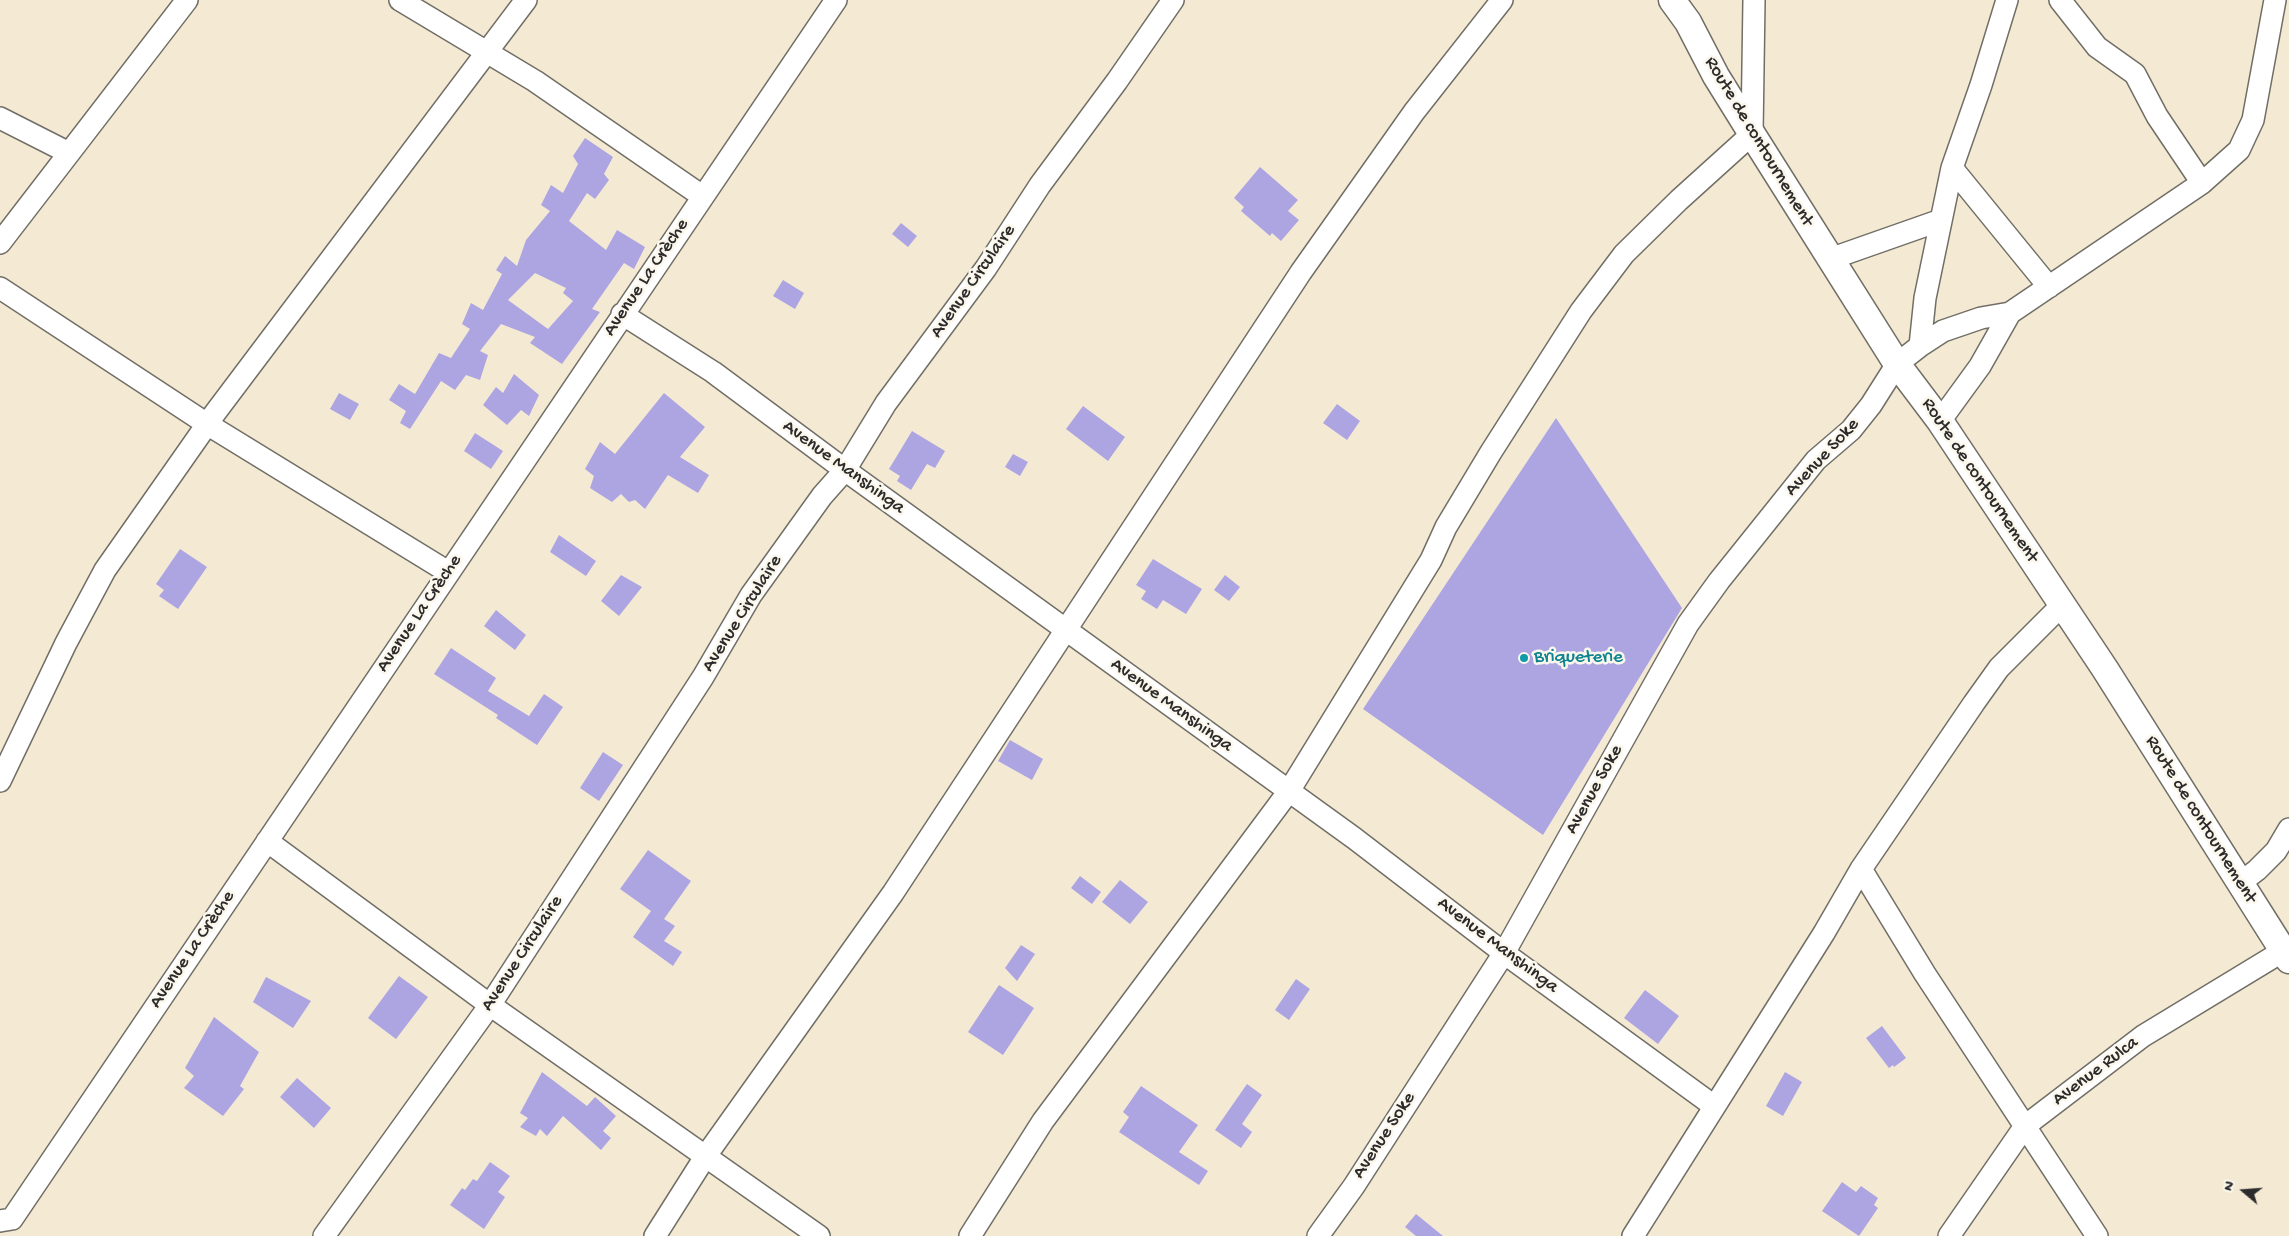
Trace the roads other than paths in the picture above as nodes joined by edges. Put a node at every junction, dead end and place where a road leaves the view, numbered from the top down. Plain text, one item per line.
1 (187, 0) edge
2 (400, 0) edge
3 (526, 0) edge
4 (836, 0) edge
5 (1173, 0) edge
6 (1502, 0) edge
7 (1672, 0) edge
8 (1754, 0) edge
9 (2007, 0) edge
10 (2060, 0) edge
11 (2276, 0) edge
12 (487, 52) junction
13 (0, 118) edge
14 (1752, 134) junction
15 (69, 153) junction
16 (1952, 168) junction
17 (2202, 183) junction
18 (702, 196) junction
19 (1941, 220) junction
20 (0, 243) edge
21 (1830, 259) junction
22 (2049, 287) junction
23 (0, 288) edge
24 (2010, 312) junction
25 (622, 314) junction
26 (1920, 346) junction
27 (1897, 364) junction
28 (1940, 421) junction
29 (207, 424) junction
30 (845, 470) junction
31 (448, 572) junction
32 (2062, 605) junction
33 (1067, 630) junction
34 (0, 781) edge
35 (1289, 791) junction
36 (2289, 829) edge
37 (267, 841) junction
38 (1861, 869) junction
39 (2240, 883) junction
40 (1504, 953) junction
41 (2286, 956) edge
42 (490, 1005) junction
43 (1714, 1106) junction
44 (2025, 1126) junction
45 (705, 1157) junction
46 (0, 1221) edge
47 (324, 1236) edge
48 (655, 1236) edge
49 (819, 1236) edge
50 (970, 1236) edge
51 (1318, 1236) edge
52 (1632, 1236) edge
53 (1949, 1236) edge
54 (2097, 1236) edge

1 - 15 street
2 - 12 street
3 - 12 street
4 - 18 street, Avenue La Crèche
5 - 30 street, Avenue Circulaire
6 - 33 street
7 - 14 street, Route de contournement
8 - 14 street
9 - 16 street
10 - 17 street
11 - 17 street
12 - 18 street
12 - 29 street
13 - 15 street
14 - 21 street, Route de contournement
14 - 35 street
15 - 20 street
16 - 19 street
16 - 22 street
17 - 22 street
18 - 25 street, Avenue La Crèche
19 - 21 street
19 - 26 street
21 - 27 street, Route de contournement
22 - 24 street
23 - 29 street
24 - 26 street, Avenue Soke
24 - 28 street
25 - 30 street, Avenue Manshinga
25 - 31 street, Avenue La Crèche
26 - 27 street, Avenue Soke
27 - 28 street, Route de contournement
27 - 40 street, Avenue Soke
28 - 32 street, Route de contournement
29 - 31 street
29 - 34 street
30 - 33 street, Avenue Manshinga
30 - 42 street, Avenue Circulaire
31 - 37 street, Avenue La Crèche
32 - 38 street
32 - 39 street, Route de contournement
33 - 35 street, Avenue Manshinga
33 - 45 street
35 - 40 street, Avenue Manshinga
35 - 50 street
36 - 39 street
37 - 42 street
37 - 46 street, Avenue La Crèche
38 - 43 street
38 - 44 street
39 - 41 street, Route de contournement
40 - 43 street, Avenue Manshinga
40 - 51 street, Avenue Soke
41 - 44 street, Avenue Rulca
42 - 45 street
42 - 47 street, Avenue Circulaire
43 - 52 street
44 - 53 street, Avenue Rulca
44 - 54 street
45 - 48 street
45 - 49 street

